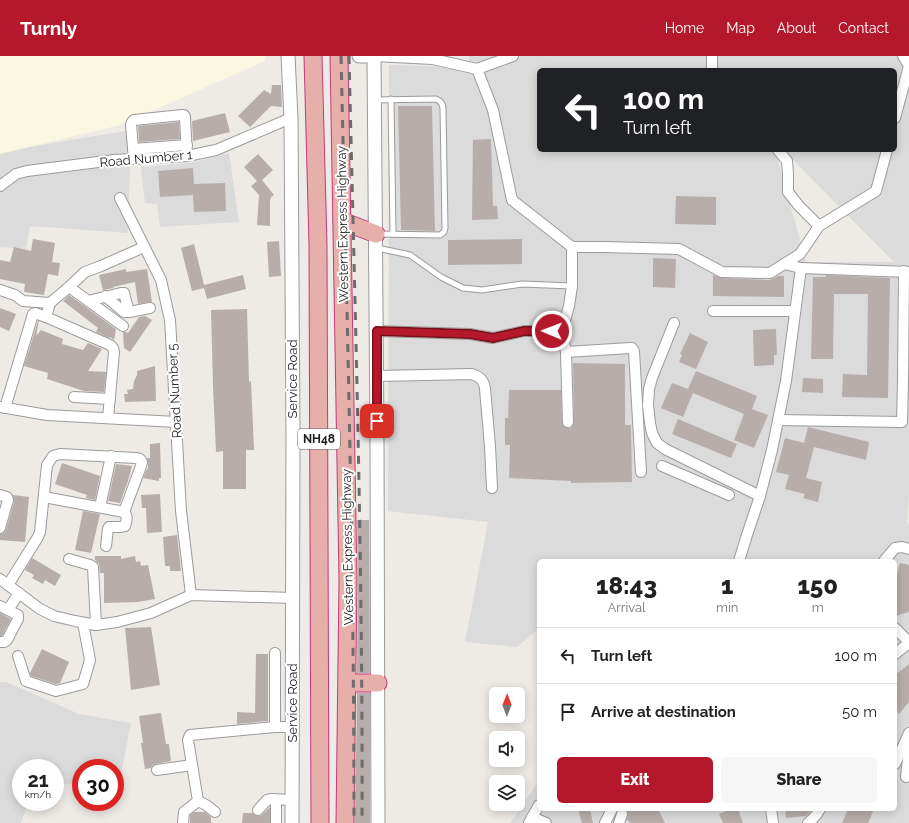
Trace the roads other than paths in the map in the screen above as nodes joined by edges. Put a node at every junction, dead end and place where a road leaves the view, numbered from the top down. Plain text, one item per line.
1 (288, 56) edge
2 (313, 56) edge
3 (339, 56) edge
4 (359, 56) edge
5 (374, 56) edge
6 (396, 56) edge
7 (513, 56) edge
8 (712, 56) edge
9 (903, 56) edge
10 (909, 66) edge
11 (712, 68) edge
12 (477, 69) junction
13 (391, 99) junction
14 (374, 100) junction
15 (897, 111) edge
16 (291, 118) junction
17 (187, 145) junction
18 (133, 149) junction
19 (780, 152) edge
20 (886, 152) edge
21 (187, 156) junction
22 (134, 159) junction
23 (0, 186) edge
24 (120, 198) dead end
25 (342, 221) junction
26 (819, 226) junction
27 (393, 234) junction
28 (376, 241) junction
29 (144, 247) junction
30 (572, 248) junction
31 (784, 264) junction
32 (801, 268) junction
33 (906, 272) edge
34 (572, 286) junction
35 (69, 287) junction
36 (0, 290) edge
37 (105, 296) junction
38 (88, 301) junction
39 (50, 303) junction
40 (150, 308) dead end
41 (713, 310) dead end
42 (795, 311) junction
43 (129, 312) junction
44 (46, 317) junction
45 (674, 323) dead end
46 (123, 326) dead end
47 (377, 331) junction
48 (562, 331) junction
49 (566, 352) junction
50 (377, 376) junction
51 (74, 397) dead end
52 (110, 399) junction
53 (2, 407) edge
54 (108, 418) junction
55 (778, 420) junction
56 (176, 422) junction
57 (568, 422) dead end
58 (111, 456) junction
59 (662, 466) dead end
60 (700, 466) junction
61 (641, 472) dead end
62 (694, 480) junction
63 (492, 488) dead end
64 (0, 495) edge
65 (729, 495) dead end
66 (760, 496) junction
67 (44, 497) junction
68 (100, 507) junction
69 (124, 512) junction
70 (0, 528) edge
71 (106, 546) dead end
72 (909, 549) edge
73 (69, 559) dead end
74 (740, 559) edge
75 (886, 559) edge
76 (0, 579) edge
77 (8, 585) junction
78 (18, 593) junction
79 (191, 595) junction
80 (292, 598) junction
81 (4, 608) edge
82 (83, 622) junction
83 (96, 625) junction
84 (897, 631) edge
85 (0, 642) edge
86 (908, 646) edge
87 (275, 653) dead end
88 (897, 653) edge
89 (18, 656) dead end
90 (347, 683) junction
91 (378, 684) junction
92 (275, 727) junction
93 (292, 727) junction
94 (909, 733) edge
95 (909, 750) edge
96 (897, 760) edge
97 (192, 765) junction
98 (157, 770) dead end
99 (906, 777) dead end
100 (276, 800) junction
101 (292, 800) junction
102 (198, 801) junction
103 (537, 809) edge
104 (258, 810) dead end
105 (611, 811) edge
106 (771, 811) edge
107 (819, 811) edge
108 (215, 812) dead end
109 (531, 820) edge
110 (183, 823) edge
111 (276, 823) edge
112 (292, 823) edge
113 (320, 823) edge
114 (345, 823) edge
115 (378, 823) edge
116 (546, 823) edge
117 (605, 823) edge
118 (773, 823) edge
119 (808, 823) edge

1 - 16 street, Service Road
2 - 113 highway, Western Express Highway / NH48
3 - 25 highway, Western Express Highway / NH48
4 - 5 street
5 - 6 street
5 - 14 street
6 - 12 street
7 - 12 street
8 - 11 street
9 - 10 street
10 - 15 street
12 - 30 street
13 - 14 lane
13 - 27 lane
13 - 27 lane
14 - 28 street
16 - 21 street, Road Number 1
16 - 80 street, Service Road
17 - 18 street
17 - 18 street
17 - 21 street
18 - 22 street
19 - 26 street
20 - 26 street
21 - 22 street, Road Number 1
22 - 23 street, Road Number 1
24 - 29 street, Road Number 5
25 - 28 highway
25 - 90 highway, Western Express Highway / NH48
26 - 31 street
27 - 28 lane
28 - 34 lane
28 - 47 street
29 - 35 street
29 - 56 street, Road Number 5
30 - 31 street
30 - 34 street
31 - 32 street
32 - 33 street
32 - 42 street
33 - 55 street
34 - 48 street
35 - 38 street
35 - 39 street
36 - 39 street
37 - 38 street
37 - 43 street
37 - 43 street
38 - 46 street
39 - 44 street
40 - 43 street
41 - 42 street
42 - 55 street
44 - 52 street
44 - 53 street
45 - 60 street
47 - 48 street
47 - 50 street
48 - 49 street
49 - 57 street
49 - 61 street
50 - 63 street
50 - 91 street
51 - 52 street
52 - 54 street
53 - 54 street
54 - 56 street
55 - 66 street
56 - 79 street, Road Number 5
58 - 67 street
58 - 68 street
58 - 69 street
59 - 62 street
60 - 62 street
60 - 66 street
62 - 65 street
64 - 70 street
66 - 74 street
67 - 68 street
67 - 77 street
68 - 69 street
69 - 71 street
72 - 75 street
73 - 83 street
76 - 77 street
77 - 78 street
78 - 81 street
78 - 82 street
79 - 80 street
79 - 83 street
80 - 93 street, Service Road
81 - 85 street
82 - 83 street
82 - 89 street
84 - 86 street
86 - 88 street
87 - 92 street
90 - 91 highway
90 - 114 highway, Western Express Highway / NH48
91 - 115 street
92 - 93 street
92 - 97 street
93 - 101 street, Service Road
94 - 96 street
95 - 99 street
97 - 98 street
97 - 102 street
100 - 101 street
100 - 104 street
100 - 111 street
101 - 112 street, Service Road
102 - 108 street
102 - 110 street
103 - 109 street
105 - 117 street
106 - 118 street
107 - 119 street
109 - 116 street

